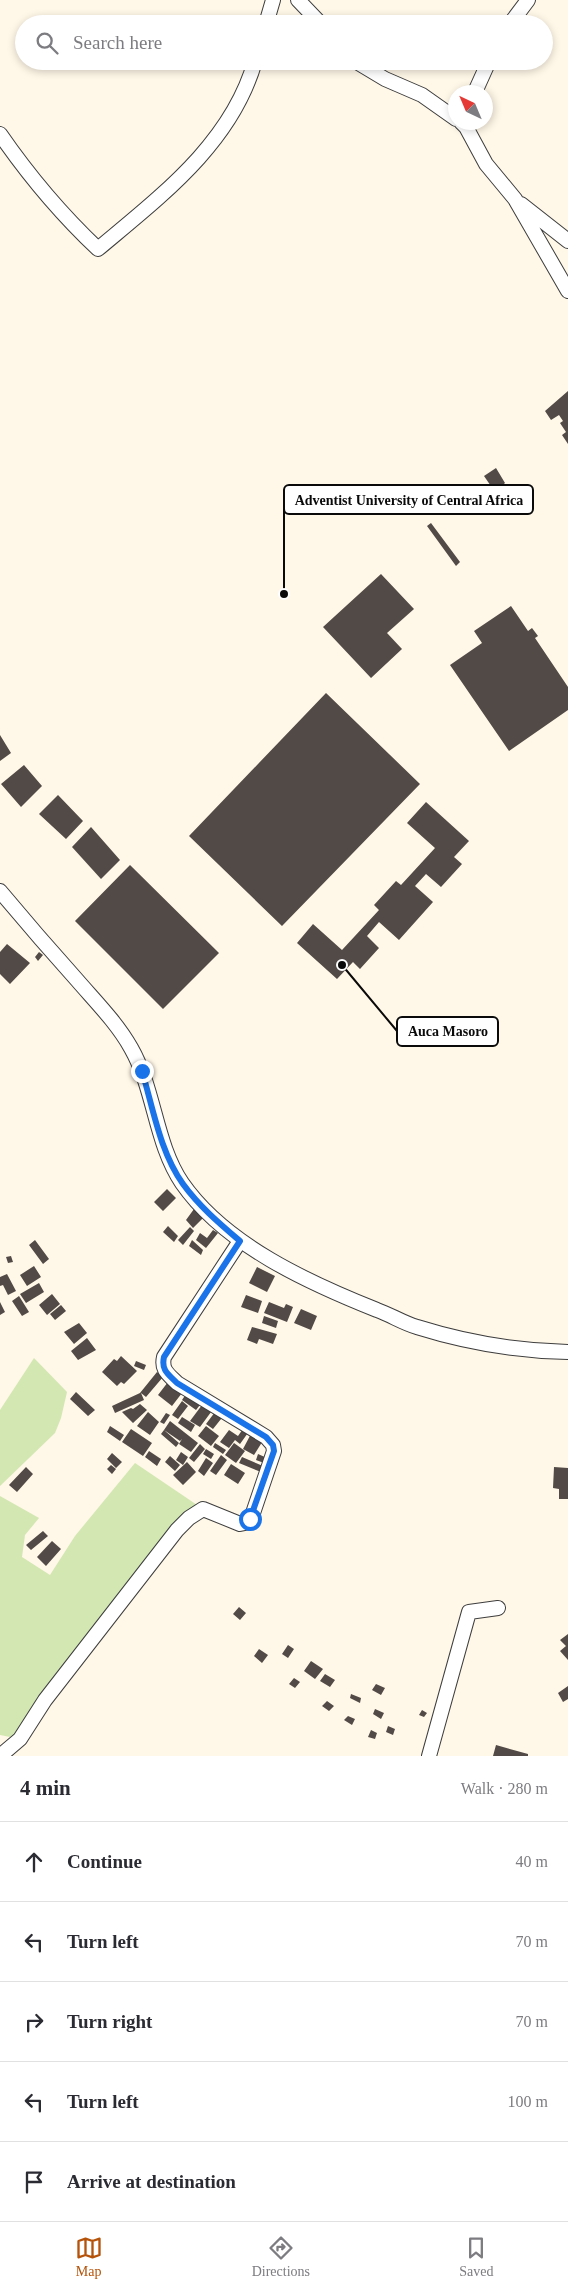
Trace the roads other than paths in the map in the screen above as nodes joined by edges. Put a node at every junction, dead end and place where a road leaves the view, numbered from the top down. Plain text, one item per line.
1 (273, 0) edge
2 (298, 0) edge
3 (528, 0) edge
4 (269, 15) edge
5 (312, 15) edge
6 (517, 15) edge
7 (253, 70) edge
8 (370, 70) edge
9 (485, 70) edge
10 (478, 85) edge
11 (448, 113) edge
12 (466, 130) edge
13 (0, 134) edge
14 (515, 199) junction
15 (568, 241) edge
16 (568, 291) edge
17 (0, 891) edge
18 (240, 1241) junction
19 (568, 1352) edge
20 (498, 1608) dead end
21 (0, 1756) edge
22 (429, 1756) edge

1 - 4 street
2 - 5 street
3 - 6 street
7 - 13 street
8 - 11 street
9 - 10 street
12 - 14 street
14 - 15 street
14 - 16 street
17 - 18 street
18 - 19 street
18 - 21 street
20 - 22 street

